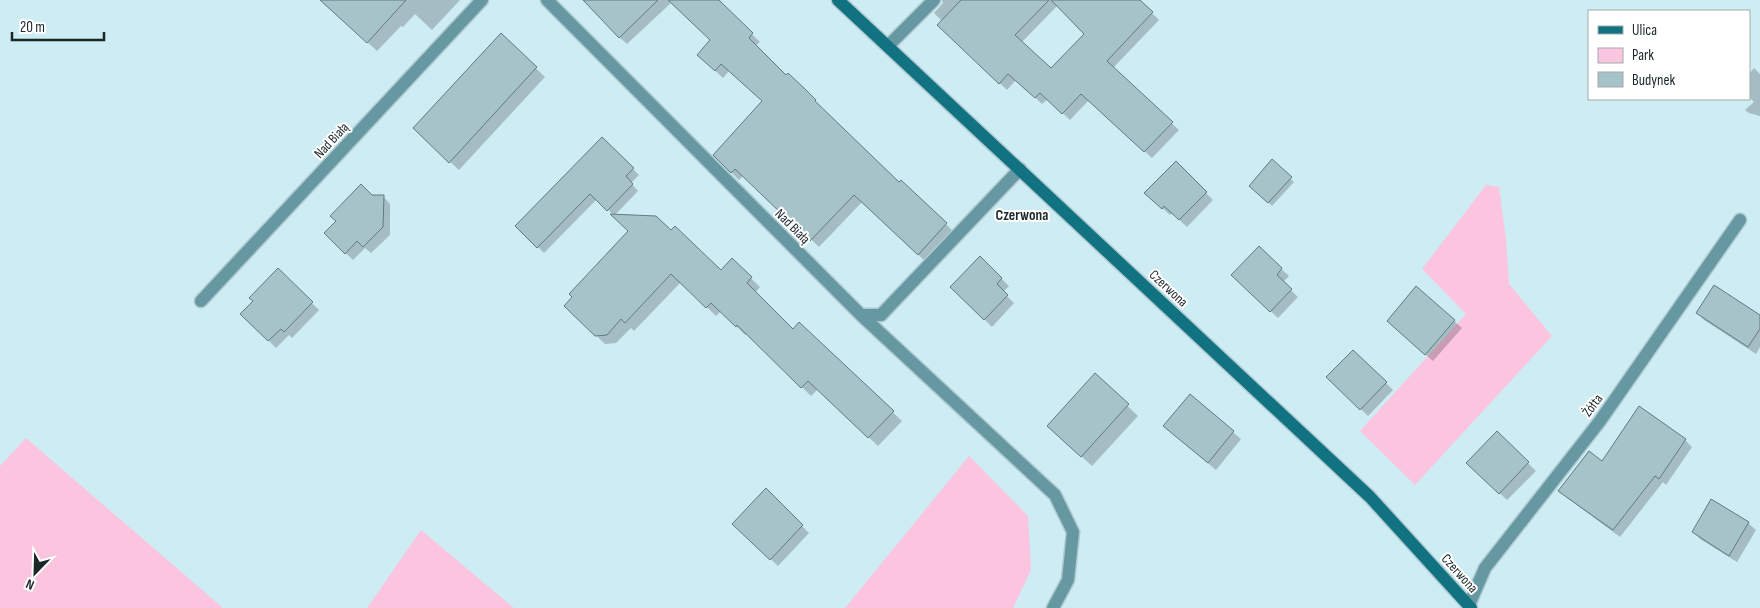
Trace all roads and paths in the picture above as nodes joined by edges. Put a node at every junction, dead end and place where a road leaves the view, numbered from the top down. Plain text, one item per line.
1 (482, 0) edge
2 (547, 0) edge
3 (838, 0) edge
4 (934, 0) edge
5 (888, 46) junction
6 (1020, 169) junction
7 (1740, 220) dead end
8 (201, 301) dead end
9 (861, 315) junction
10 (1470, 607) edge
11 (1053, 608) edge

1 - 8 street, Nad Białą
2 - 9 street, Nad Białą
3 - 5 main road, Czerwona
4 - 5 street
5 - 6 main road, Czerwona
6 - 9 street
6 - 10 main road, Czerwona
7 - 10 street, Żółta
9 - 11 street, Nad Białą

